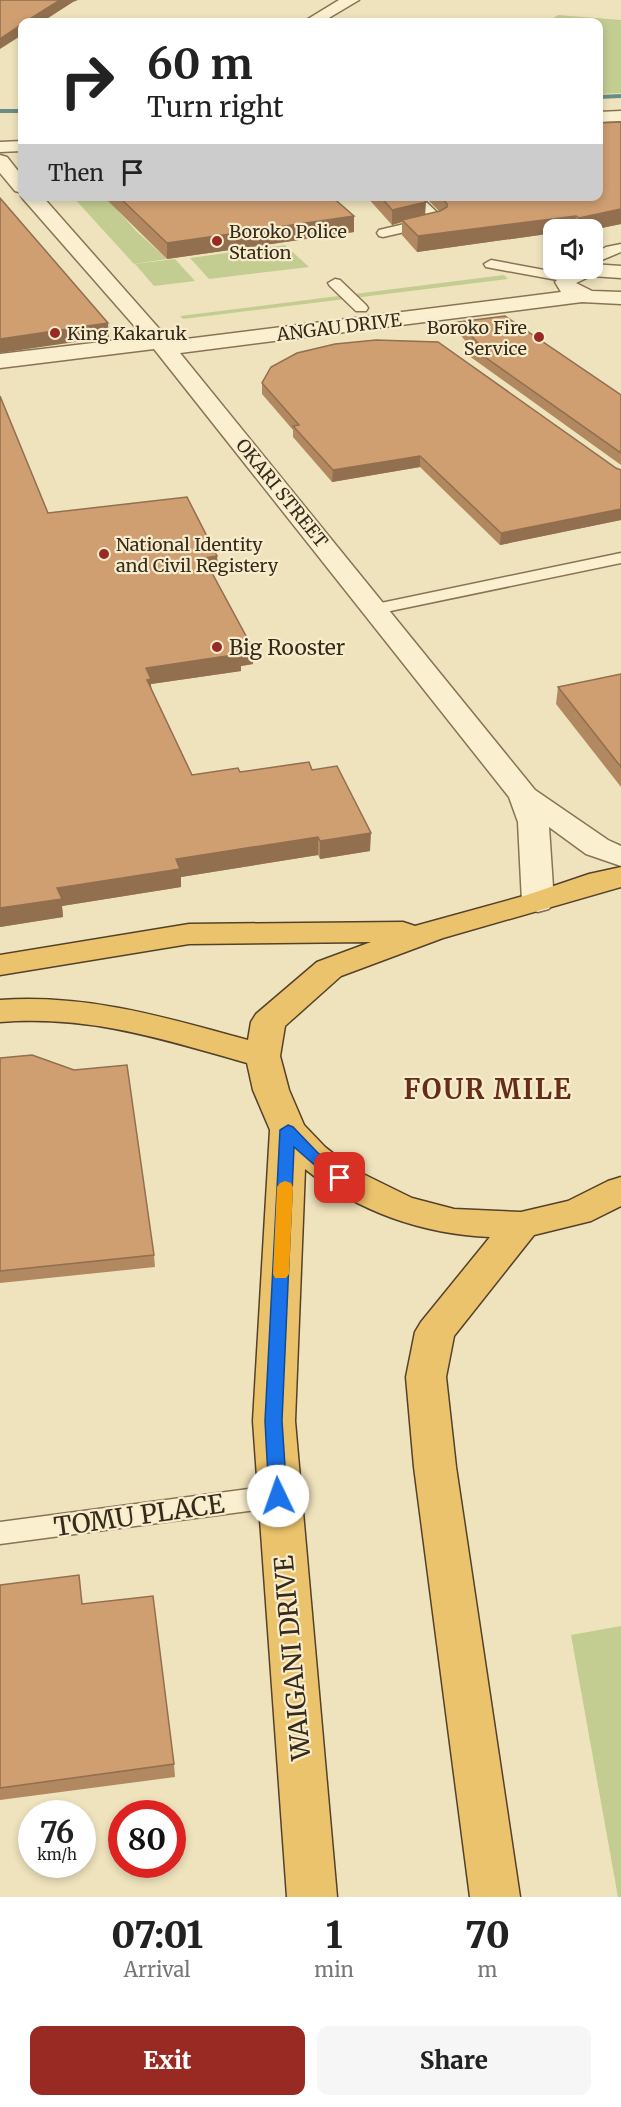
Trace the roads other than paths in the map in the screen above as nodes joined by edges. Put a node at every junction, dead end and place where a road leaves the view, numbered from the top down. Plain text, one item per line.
1 (351, 0) edge
2 (318, 18) edge
3 (621, 116) edge
4 (603, 117) edge
5 (18, 146) edge
6 (0, 147) edge
7 (0, 161) edge
8 (18, 182) edge
9 (35, 201) edge
10 (418, 201) edge
11 (383, 233) dead end
12 (621, 248) edge
13 (603, 255) edge
14 (491, 264) dead end
15 (543, 269) edge
16 (603, 271) edge
17 (621, 272) edge
18 (543, 278) edge
19 (574, 279) edge
20 (335, 283) dead end
21 (584, 296) junction
22 (621, 298) edge
23 (361, 308) junction
24 (160, 342) junction
25 (0, 361) edge
26 (621, 558) edge
27 (376, 609) junction
28 (524, 796) junction
29 (621, 857) edge
30 (621, 877) edge
31 (538, 902) junction
32 (431, 931) junction
33 (0, 965) edge
34 (0, 1011) edge
35 (263, 1056) junction
36 (288, 1130) junction
37 (621, 1190) edge
38 (521, 1225) junction
39 (278, 1496) junction
40 (0, 1533) edge
41 (312, 1897) edge
42 (495, 1897) edge

1 - 2 street
3 - 4 street
5 - 6 street
7 - 8 street
9 - 24 street, OKARI STREET
10 - 11 lane
12 - 13 lane
14 - 15 lane
16 - 17 street
18 - 23 street
19 - 21 street
20 - 23 lane
21 - 22 street, ANGAU DRIVE
21 - 24 street, ANGAU DRIVE
23 - 24 street
24 - 25 street, ANGAU DRIVE
24 - 27 street, OKARI STREET
26 - 27 lane
27 - 28 street, OKARI STREET
28 - 29 street, OKARI STREET
28 - 31 street, OKARI STREET
30 - 31 highway
31 - 32 highway
32 - 33 highway
32 - 35 highway
34 - 35 highway
35 - 36 highway
36 - 38 highway
36 - 39 highway, WAIGANI DRIVE
37 - 38 highway
38 - 42 highway
39 - 40 lane, TOMU PLACE
39 - 41 highway, WAIGANI DRIVE

